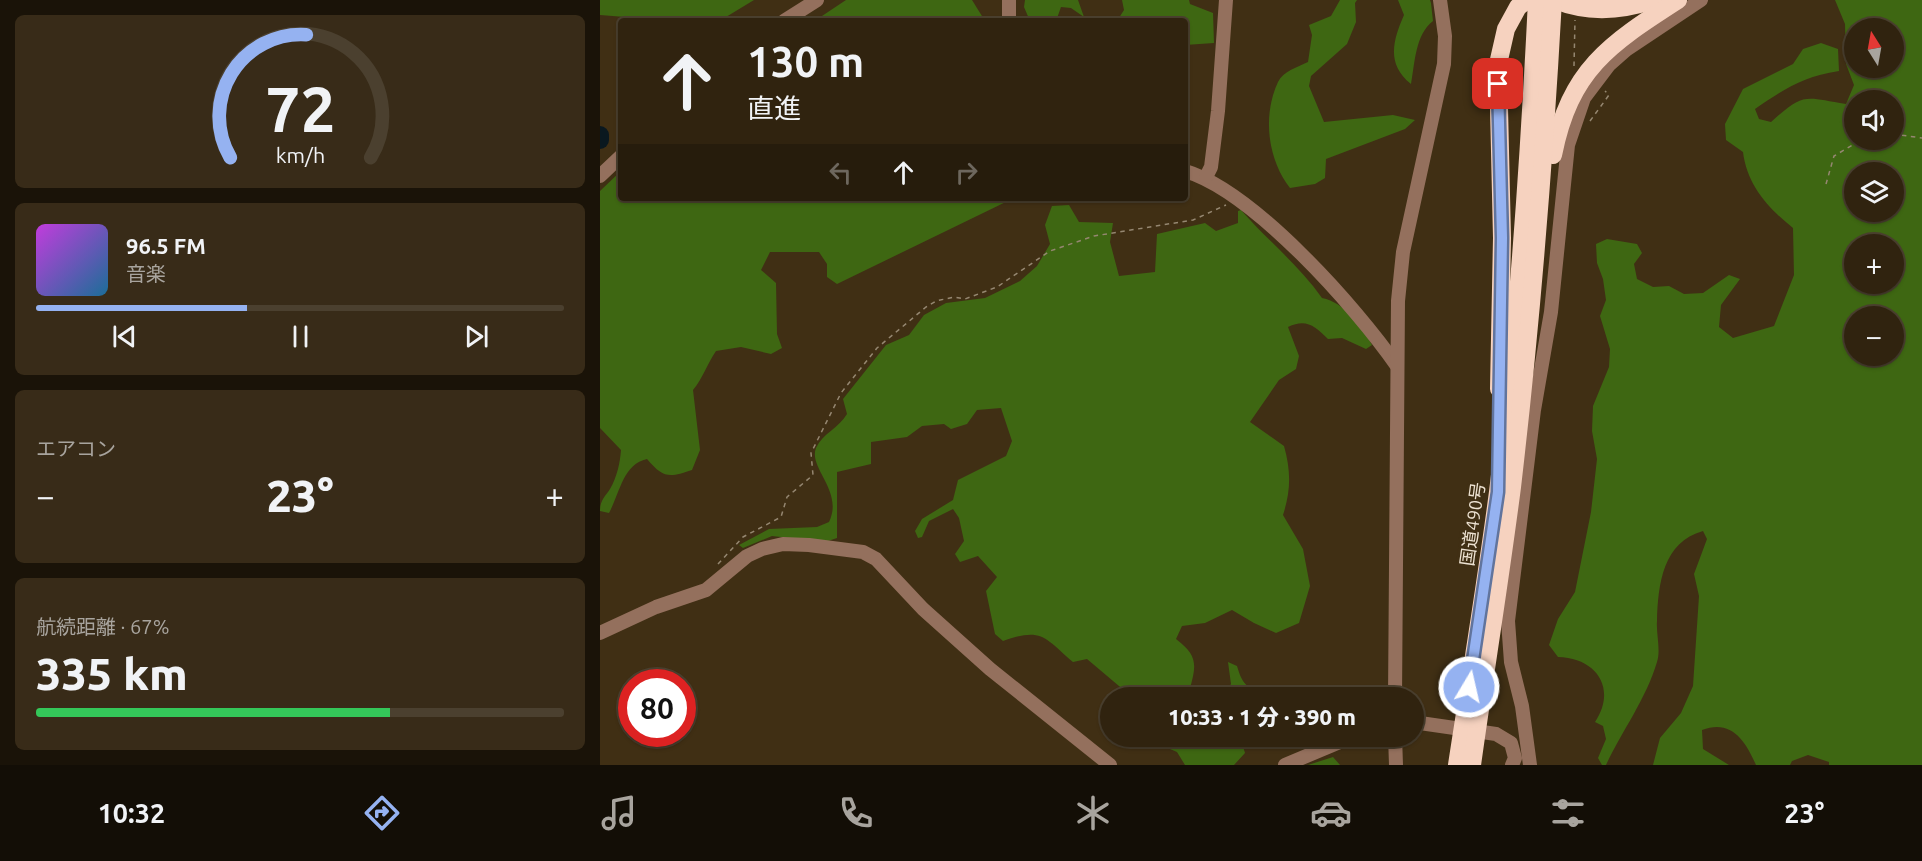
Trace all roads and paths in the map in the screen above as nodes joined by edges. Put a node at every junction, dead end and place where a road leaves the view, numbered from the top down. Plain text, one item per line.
1 (817, 0) edge
2 (1009, 0) edge
3 (1226, 0) edge
4 (1440, 0) edge
5 (1527, 0) edge
6 (1537, 0) edge
7 (1554, 0) edge
8 (1653, 0) edge
9 (1678, 0) edge
10 (1701, 0) edge
11 (789, 18) edge
12 (1009, 18) edge
13 (1574, 40) dead end
14 (1514, 57) dead end
15 (1574, 67) dead end
16 (1517, 101) dead end
17 (1904, 136) edge
18 (1922, 138) edge
19 (1844, 150) edge
20 (618, 159) edge
21 (1188, 172) edge
22 (600, 176) edge
23 (1206, 177) junction
24 (1826, 184) dead end
25 (1237, 198) junction
26 (1538, 228) junction
27 (1397, 366) junction
28 (1498, 492) junction
29 (714, 567) dead end
30 (600, 633) edge
31 (1395, 687) edge
32 (1424, 724) edge
33 (1470, 730) junction
34 (1328, 747) edge
35 (1395, 747) edge
36 (1110, 765) edge
37 (1285, 765) edge
38 (1396, 765) edge
39 (1457, 765) edge
40 (1472, 765) edge
41 (1512, 765) edge
42 (1530, 765) edge

1 - 11 street
2 - 12 street
3 - 23 street
4 - 27 street
5 - 28 highway
6 - 28 highway, 国道490号
7 - 8 highway
7 - 26 highway, 国道490号
9 - 26 highway
10 - 42 street
13 - 15 path
14 - 16 path
17 - 18 path
19 - 24 path
20 - 22 street
21 - 23 street
23 - 25 street
25 - 27 street
25 - 29 path
26 - 33 highway, 国道490号
27 - 31 street
28 - 33 highway, 国道490号
30 - 36 street
32 - 33 street
33 - 39 highway, 国道490号
33 - 40 highway, 国道490号
33 - 41 street
34 - 37 street
35 - 38 street

